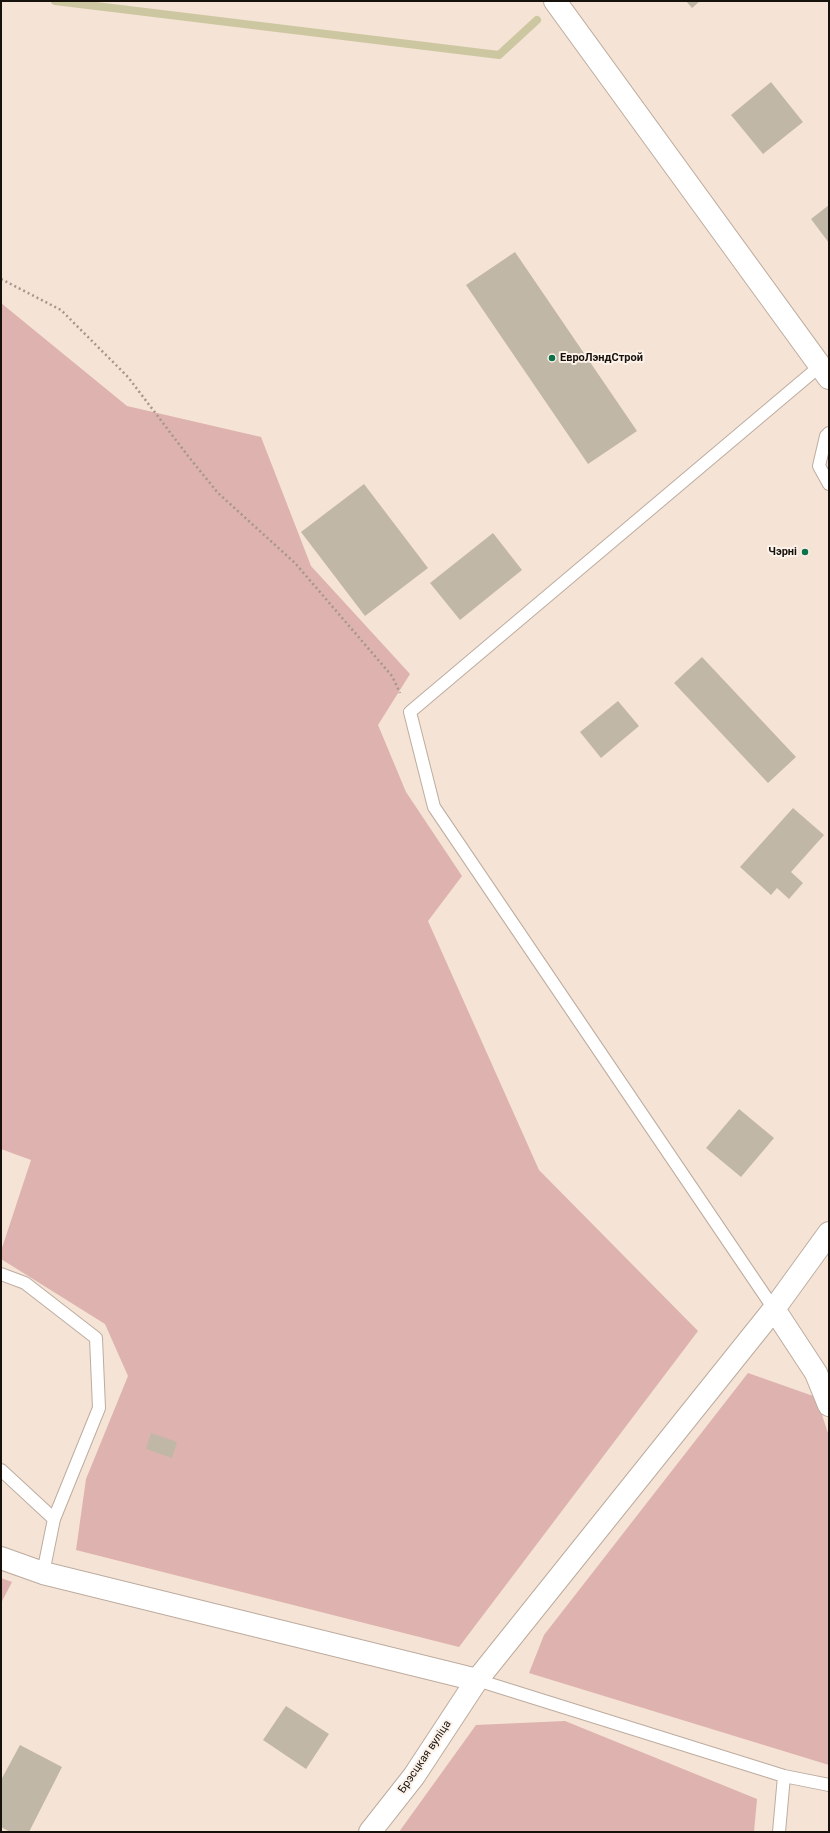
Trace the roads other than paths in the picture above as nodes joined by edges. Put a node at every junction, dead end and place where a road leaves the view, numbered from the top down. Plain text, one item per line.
1 (555, 1) edge
2 (824, 372) edge
3 (829, 433) edge
4 (829, 484) edge
5 (829, 1233) edge
6 (1, 1274) edge
7 (774, 1309) junction
8 (829, 1405) edge
9 (1, 1470) edge
10 (54, 1519) junction
11 (1, 1558) edge
12 (43, 1573) junction
13 (477, 1680) junction
14 (784, 1776) junction
15 (829, 1785) edge
16 (370, 1832) edge
17 (779, 1832) edge

1 - 2 street
2 - 7 lane
3 - 4 lane
5 - 7 street, Брэсцкая вуліца
6 - 10 lane
7 - 8 street
7 - 13 street, Брэсцкая вуліца
9 - 10 lane
10 - 12 lane
11 - 12 street
12 - 13 street
13 - 14 lane
13 - 16 street, Брэсцкая вуліца
14 - 15 lane
14 - 17 lane

